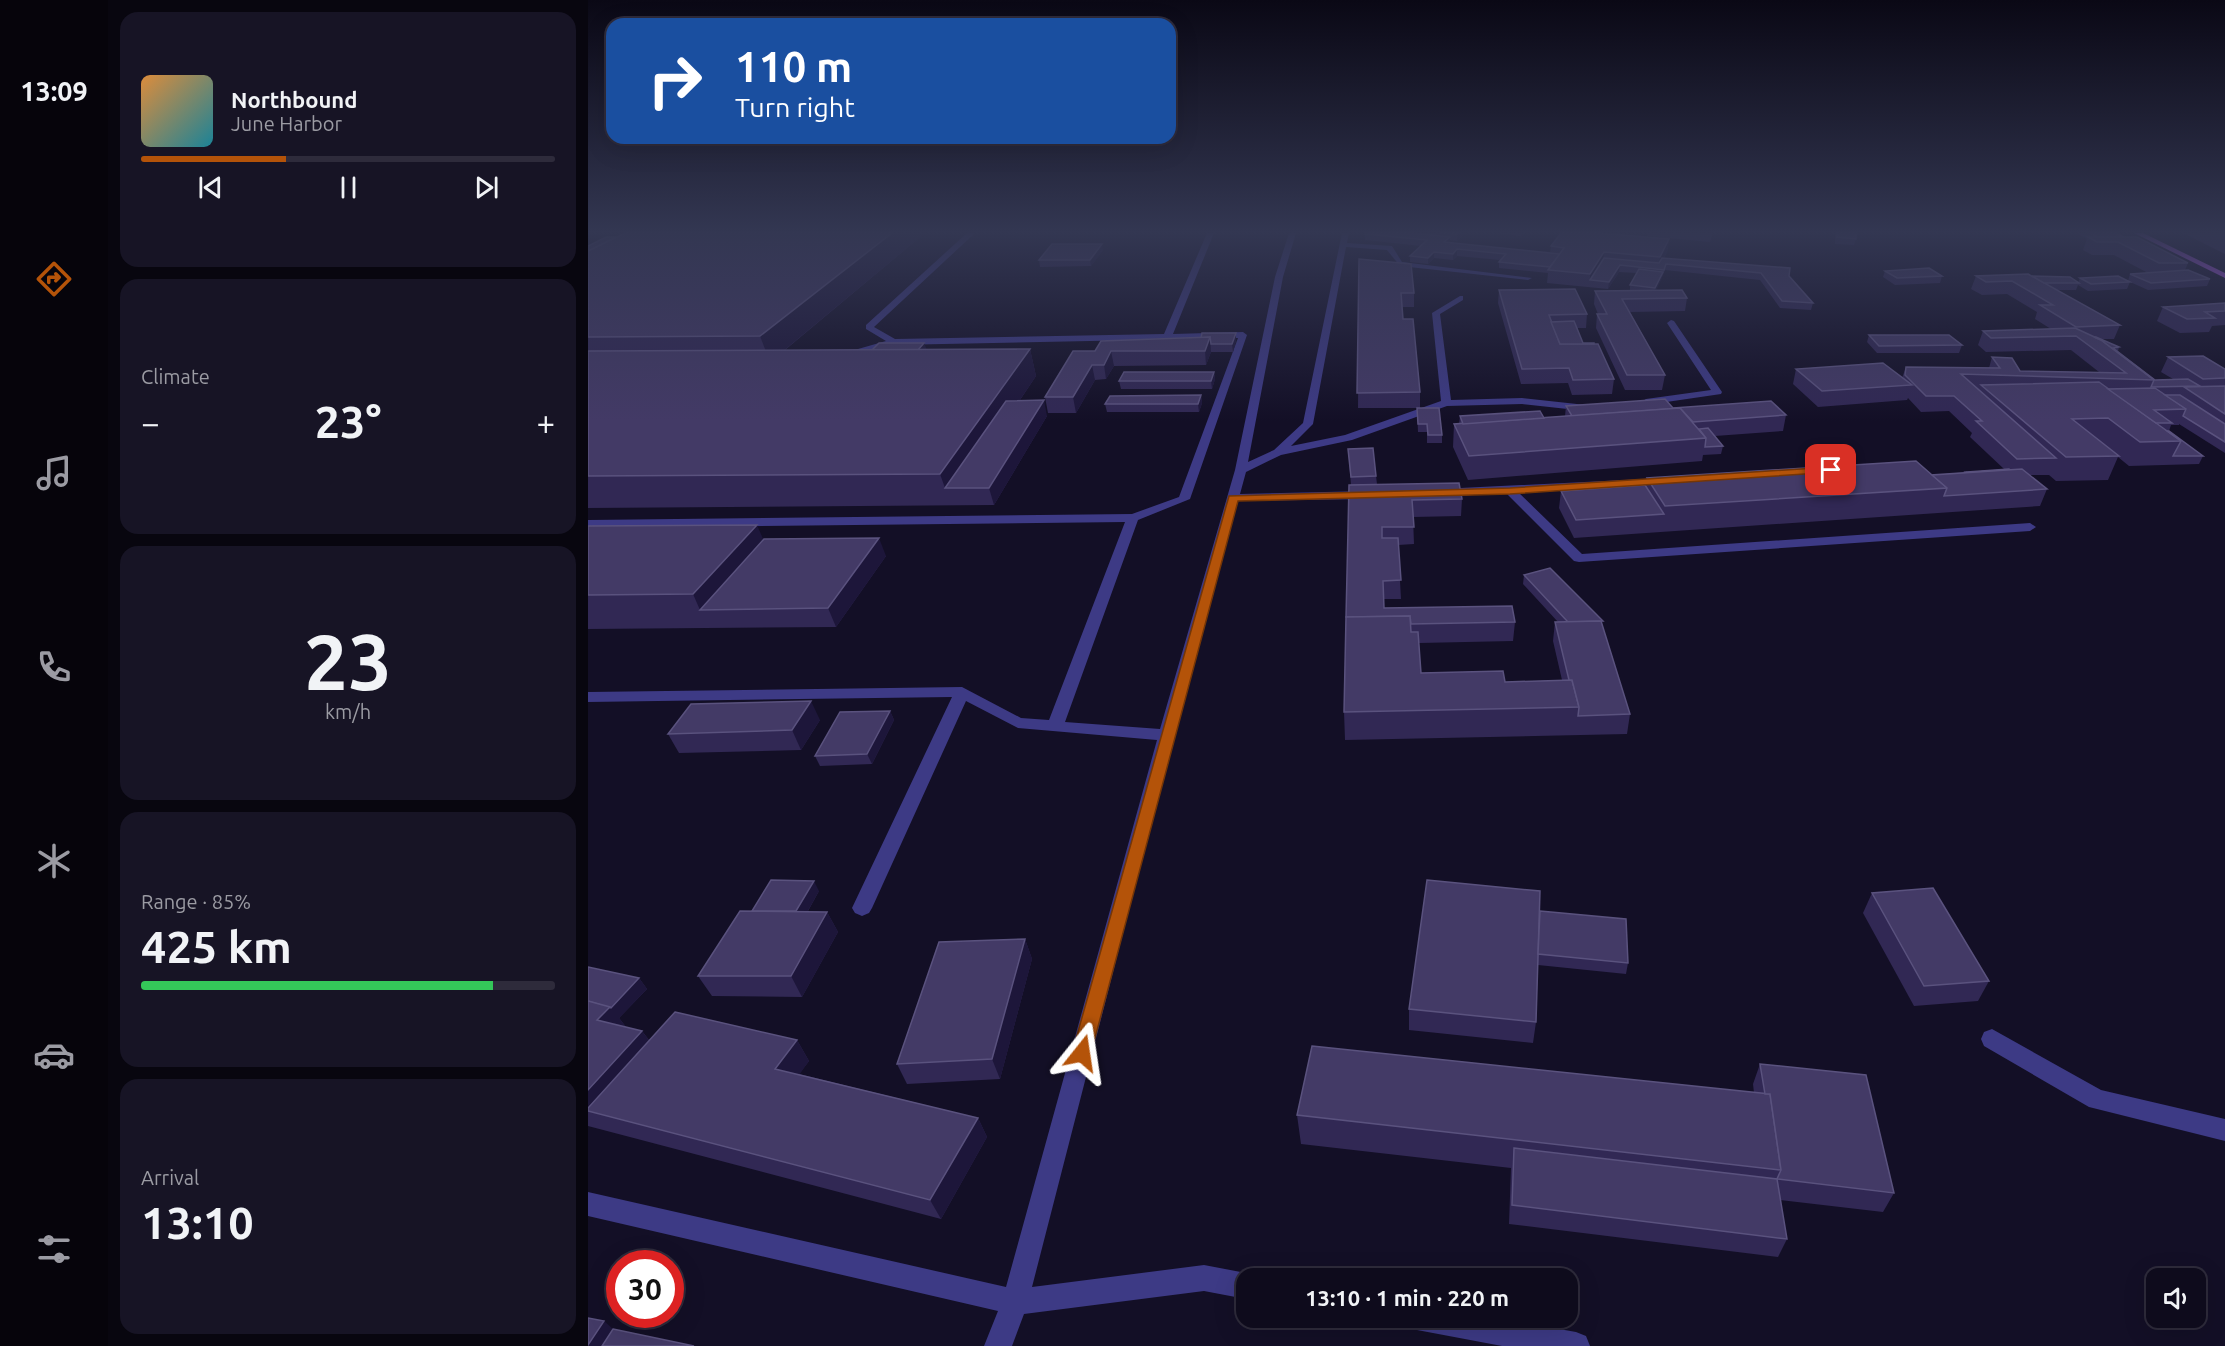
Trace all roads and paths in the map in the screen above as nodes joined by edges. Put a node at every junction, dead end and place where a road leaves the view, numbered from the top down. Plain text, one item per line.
1 (903, 296) edge
2 (1184, 296) edge
3 (1275, 296) edge
4 (1333, 296) edge
5 (1460, 298) dead end
6 (1671, 323) edge
7 (1168, 335) junction
8 (893, 342) junction
9 (838, 357) edge
10 (1446, 403) junction
11 (1630, 404) edge
12 (1598, 409) edge
13 (1278, 452) junction
14 (1241, 470) junction
15 (1676, 480) edge
16 (1510, 491) junction
17 (1429, 493) edge
18 (1383, 494) edge
19 (1233, 498) junction
20 (1133, 518) junction
21 (588, 524) edge
22 (2030, 527) dead end
23 (962, 692) junction
24 (588, 697) edge
25 (1055, 726) junction
26 (1166, 735) junction
27 (862, 908) dead end
28 (1992, 1039) dead end
29 (2225, 1130) edge
30 (588, 1204) edge
31 (1236, 1284) edge
32 (1015, 1302) junction
33 (1477, 1328) edge
34 (998, 1346) edge
35 (1576, 1346) edge

1 - 8 street
2 - 7 street
3 - 14 street
4 - 13 street
5 - 10 street
6 - 11 street
7 - 8 street
7 - 20 street
8 - 9 street
10 - 12 street
10 - 13 street
13 - 14 street
14 - 19 street
15 - 16 street
16 - 17 street
16 - 22 street
18 - 19 street
19 - 26 street
20 - 21 street
20 - 25 street
23 - 24 street
23 - 25 street
23 - 27 street
25 - 26 street
26 - 32 street
28 - 29 street
30 - 32 street
31 - 32 street
32 - 34 street
33 - 35 street

